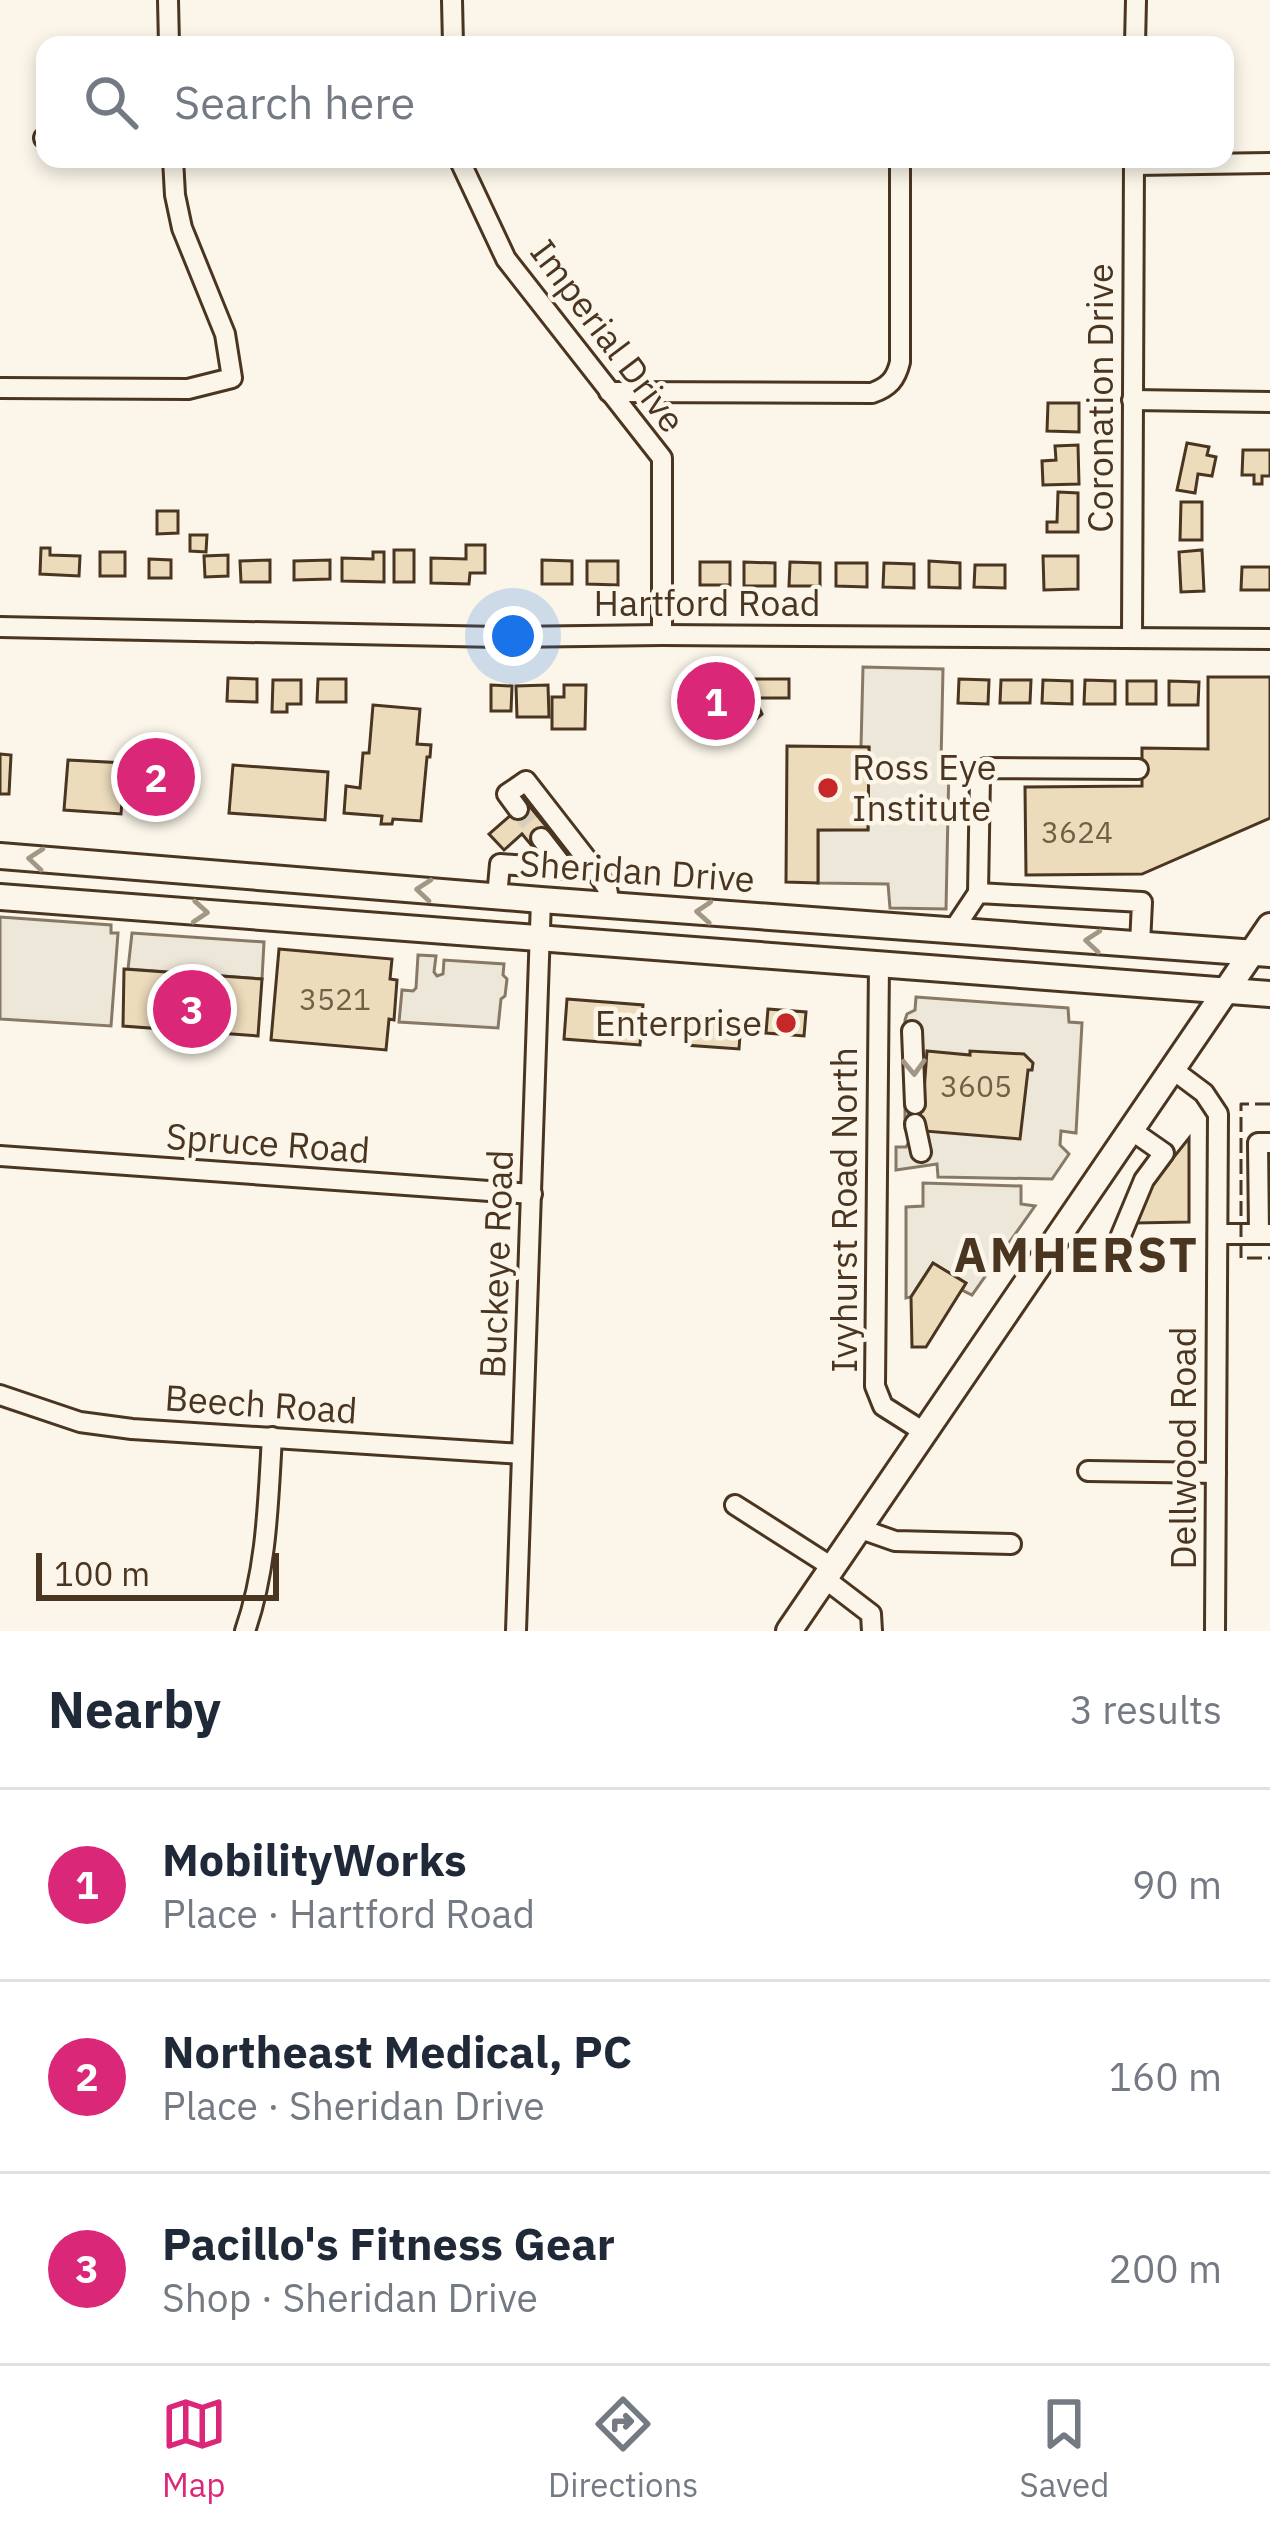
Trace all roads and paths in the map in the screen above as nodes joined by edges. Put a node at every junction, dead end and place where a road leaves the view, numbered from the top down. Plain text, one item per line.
1 (168, 0) edge
2 (452, 0) edge
3 (1136, 0) edge
4 (169, 36) edge
5 (453, 36) edge
6 (1135, 36) edge
7 (1270, 163) edge
8 (1234, 164) edge
9 (174, 168) edge
10 (463, 168) edge
11 (900, 168) edge
12 (1134, 168) edge
13 (0, 388) edge
14 (609, 392) junction
15 (1132, 400) junction
16 (1270, 402) edge
17 (0, 627) edge
18 (662, 635) junction
19 (1132, 638) junction
20 (1270, 639) edge
21 (1138, 769) dead end
22 (518, 808) dead end
23 (542, 838) tunnel mouth
24 (0, 856) edge
25 (565, 868) junction
26 (596, 871) junction
27 (978, 892) junction
28 (0, 897) edge
29 (497, 897) junction
30 (541, 900) junction
31 (610, 905) junction
32 (1270, 926) edge
33 (954, 929) junction
34 (541, 938) junction
35 (1140, 944) junction
36 (1261, 954) edge
37 (879, 964) junction
38 (1225, 990) junction
39 (1270, 994) edge
40 (912, 1031) dead end
41 (1172, 1069) junction
42 (1131, 1130) junction
43 (1177, 1136) dead end
44 (1270, 1143) edge
45 (921, 1152) dead end
46 (1164, 1153) junction
47 (0, 1156) edge
48 (1264, 1187) edge
49 (532, 1194) junction
50 (1218, 1234) junction
51 (1265, 1234) edge
52 (1119, 1240) dead end
53 (0, 1396) edge
54 (924, 1432) junction
55 (272, 1437) junction
56 (522, 1454) junction
57 (1088, 1471) dead end
58 (1216, 1473) junction
59 (735, 1505) dead end
60 (858, 1528) junction
61 (1011, 1544) dead end
62 (828, 1572) junction
63 (245, 1631) edge
64 (516, 1631) edge
65 (789, 1631) edge
66 (872, 1631) edge
67 (1215, 1631) edge

1 - 4 street
2 - 5 street
3 - 6 street
7 - 8 street
9 - 13 street
10 - 14 street, Imperial Drive
11 - 14 street
12 - 15 street, Coronation Drive
14 - 18 street, Imperial Drive
15 - 16 street
15 - 19 street, Coronation Drive
17 - 18 street, Hartford Road
18 - 19 street, Hartford Road
19 - 20 street, Hartford Road
21 - 27 street
22 - 26 street
23 - 25 street
29 -> 24 main road, Sheridan Drive
25 - 26 street
25 - 29 street
26 - 31 street
27 - 33 street
27 - 35 street
28 -> 34 main road, Sheridan Drive
29 - 30 main road, Sheridan Drive
30 - 31 main road, Sheridan Drive
30 - 34 street, Buckeye Road
33 -> 31 main road, Sheridan Drive
32 - 36 main road
35 -> 33 main road, Sheridan Drive
34 - 37 main road, Sheridan Drive
34 - 49 street, Buckeye Road
35 - 36 main road, Sheridan Drive
36 - 38 main road
37 - 38 main road, Sheridan Drive
37 - 54 street, Ivyhurst Road North
38 - 39 main road, Sheridan Drive
38 - 41 main road
40 -> 45 street
41 - 42 main road
41 - 50 street, Dellwood Road
42 - 46 street
42 - 54 main road
43 - 46 street
44 - 48 street
46 - 52 street
47 - 49 street, Spruce Road
48 - 51 street
49 - 56 street, Buckeye Road
50 - 51 street
50 - 58 street, Dellwood Road
53 - 55 street, Beech Road
54 - 60 main road
55 - 56 street, Beech Road
55 - 63 street
56 - 64 street, Buckeye Road
57 - 58 street
58 - 67 street, Dellwood Road
59 - 62 street
60 - 61 street
60 - 62 main road
62 - 65 main road
62 - 66 street

